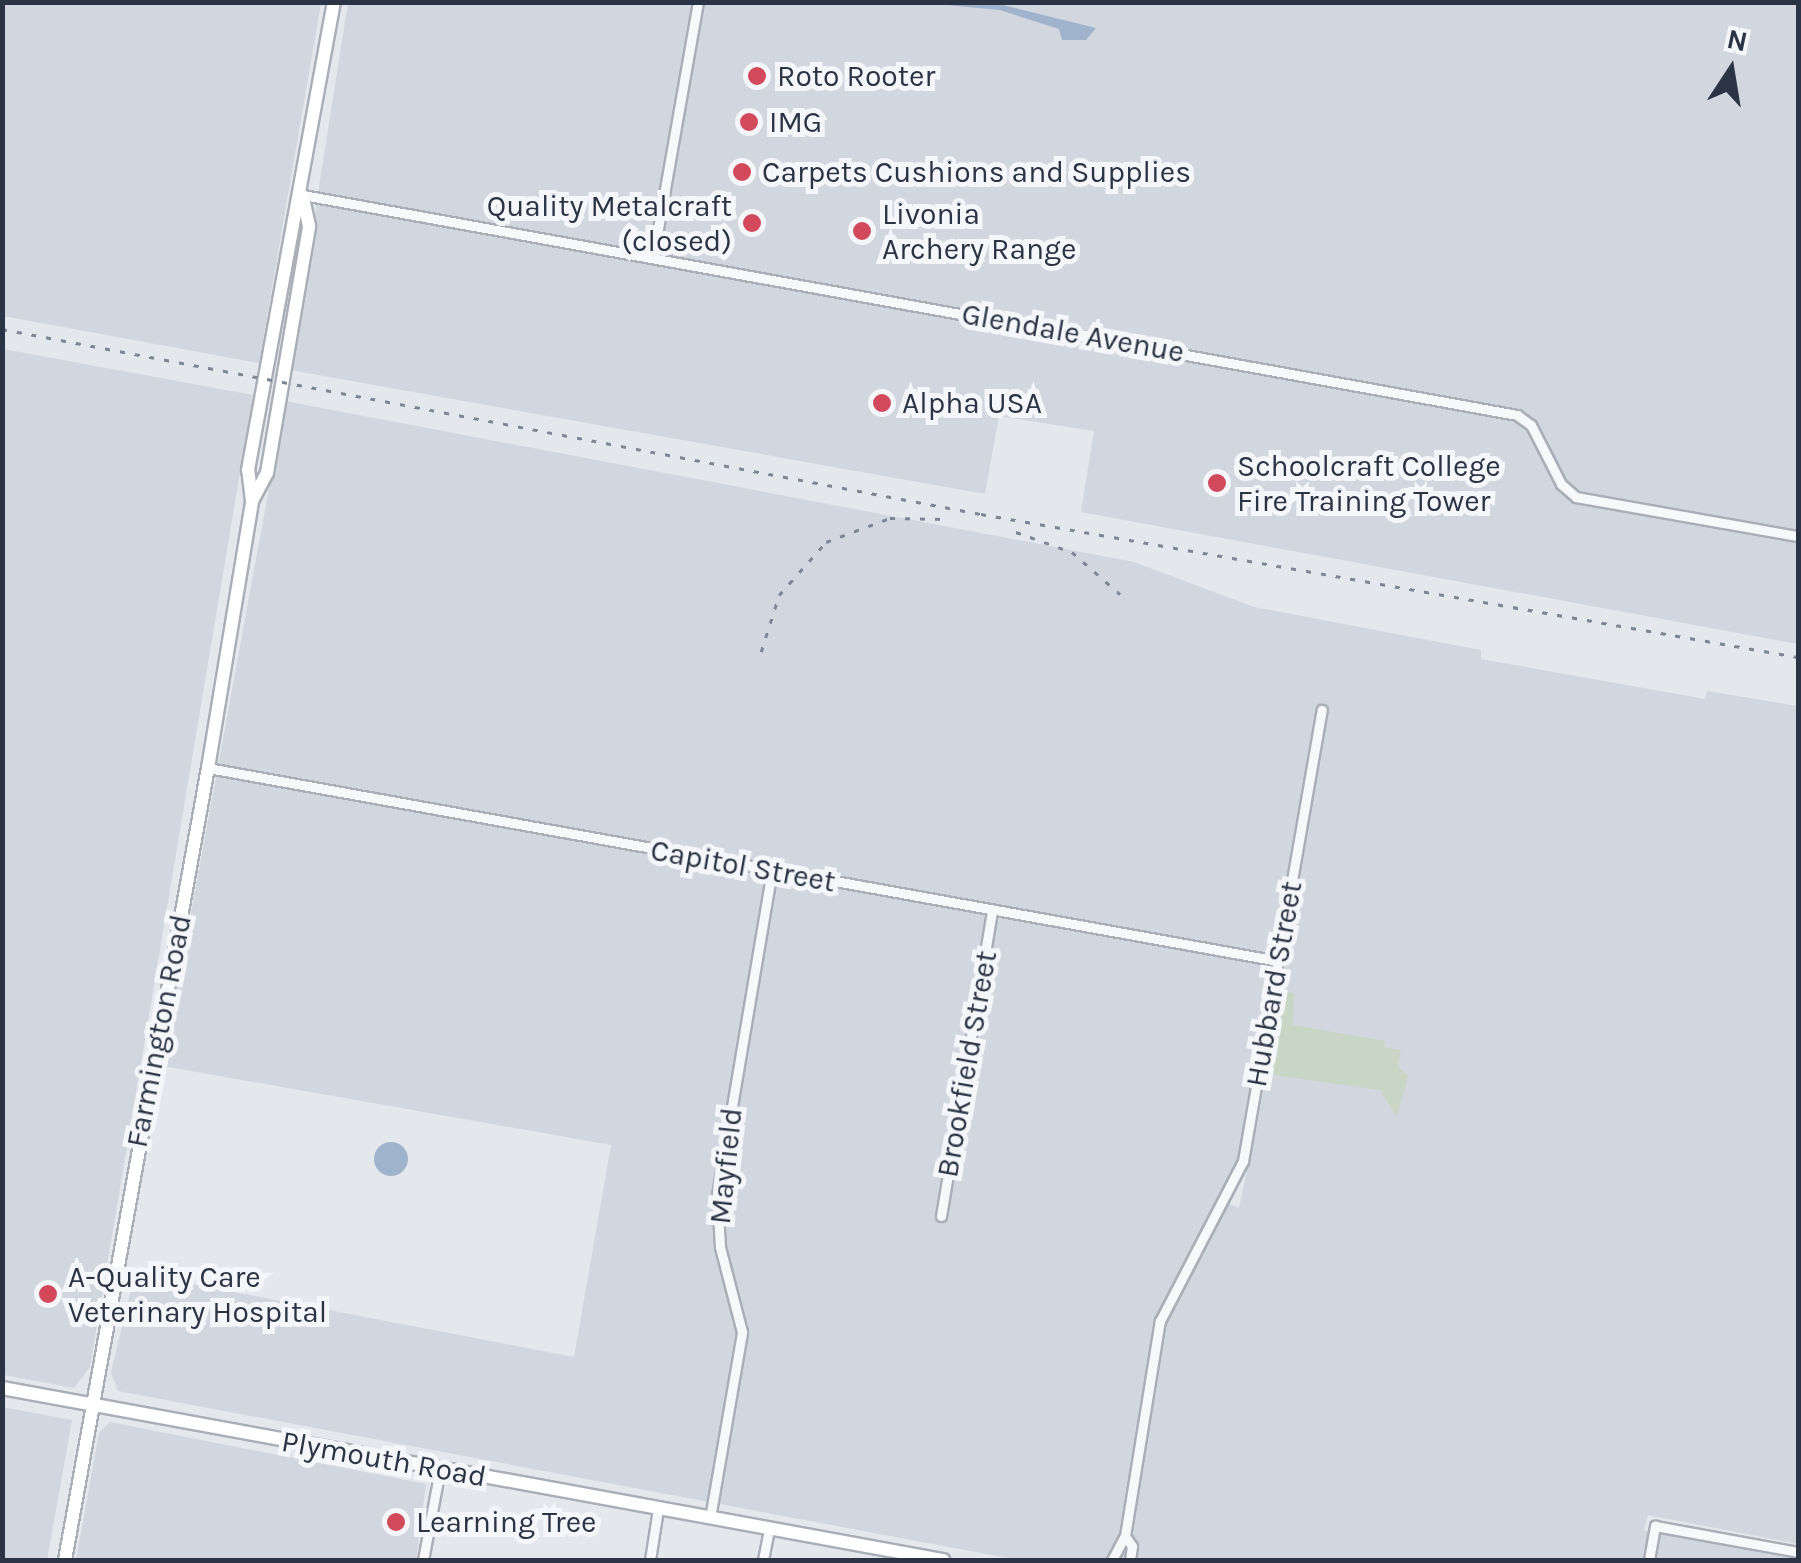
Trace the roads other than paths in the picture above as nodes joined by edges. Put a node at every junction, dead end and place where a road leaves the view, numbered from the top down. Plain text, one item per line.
1 (334, 2) edge
2 (698, 2) edge
3 (303, 195) junction
4 (654, 257) junction
5 (1798, 536) edge
6 (1322, 710) dead end
7 (208, 768) junction
8 (772, 871) junction
9 (992, 912) junction
10 (1278, 962) junction
11 (942, 1216) dead end
12 (2, 1388) edge
13 (93, 1406) junction
14 (440, 1469) junction
15 (658, 1509) junction
16 (710, 1518) junction
17 (769, 1529) junction
18 (1124, 1536) junction
19 (1798, 1552) edge
20 (876, 1555) edge
21 (65, 1560) edge
22 (423, 1560) edge
23 (650, 1560) edge
24 (763, 1560) edge
25 (943, 1560) edge
26 (1112, 1560) edge
27 (1130, 1560) edge
28 (1650, 1560) edge

1 - 3 main road, Farmington Road
2 - 4 street
3 - 4 street, Glendale Avenue
3 - 7 main road, Farmington Road
4 - 5 street, Glendale Avenue
6 - 10 street, Hubbard Street
7 - 8 street, Capitol Street
7 - 13 main road, Farmington Road
8 - 9 street, Capitol Street
8 - 16 street, Mayfield
9 - 10 street, Capitol Street
9 - 11 street, Brookfield Street
10 - 18 street, Hubbard Street
12 - 13 main road, Plymouth Road
13 - 14 main road, Plymouth Road
13 - 21 main road, Farmington Road
14 - 15 main road, Plymouth Road
14 - 22 street
15 - 16 main road, Plymouth Road
15 - 23 street
16 - 17 main road, Plymouth Road
17 - 20 main road, Plymouth Road
17 - 24 street
18 - 26 street
18 - 27 street
19 - 28 street
20 - 25 main road, Plymouth Road

